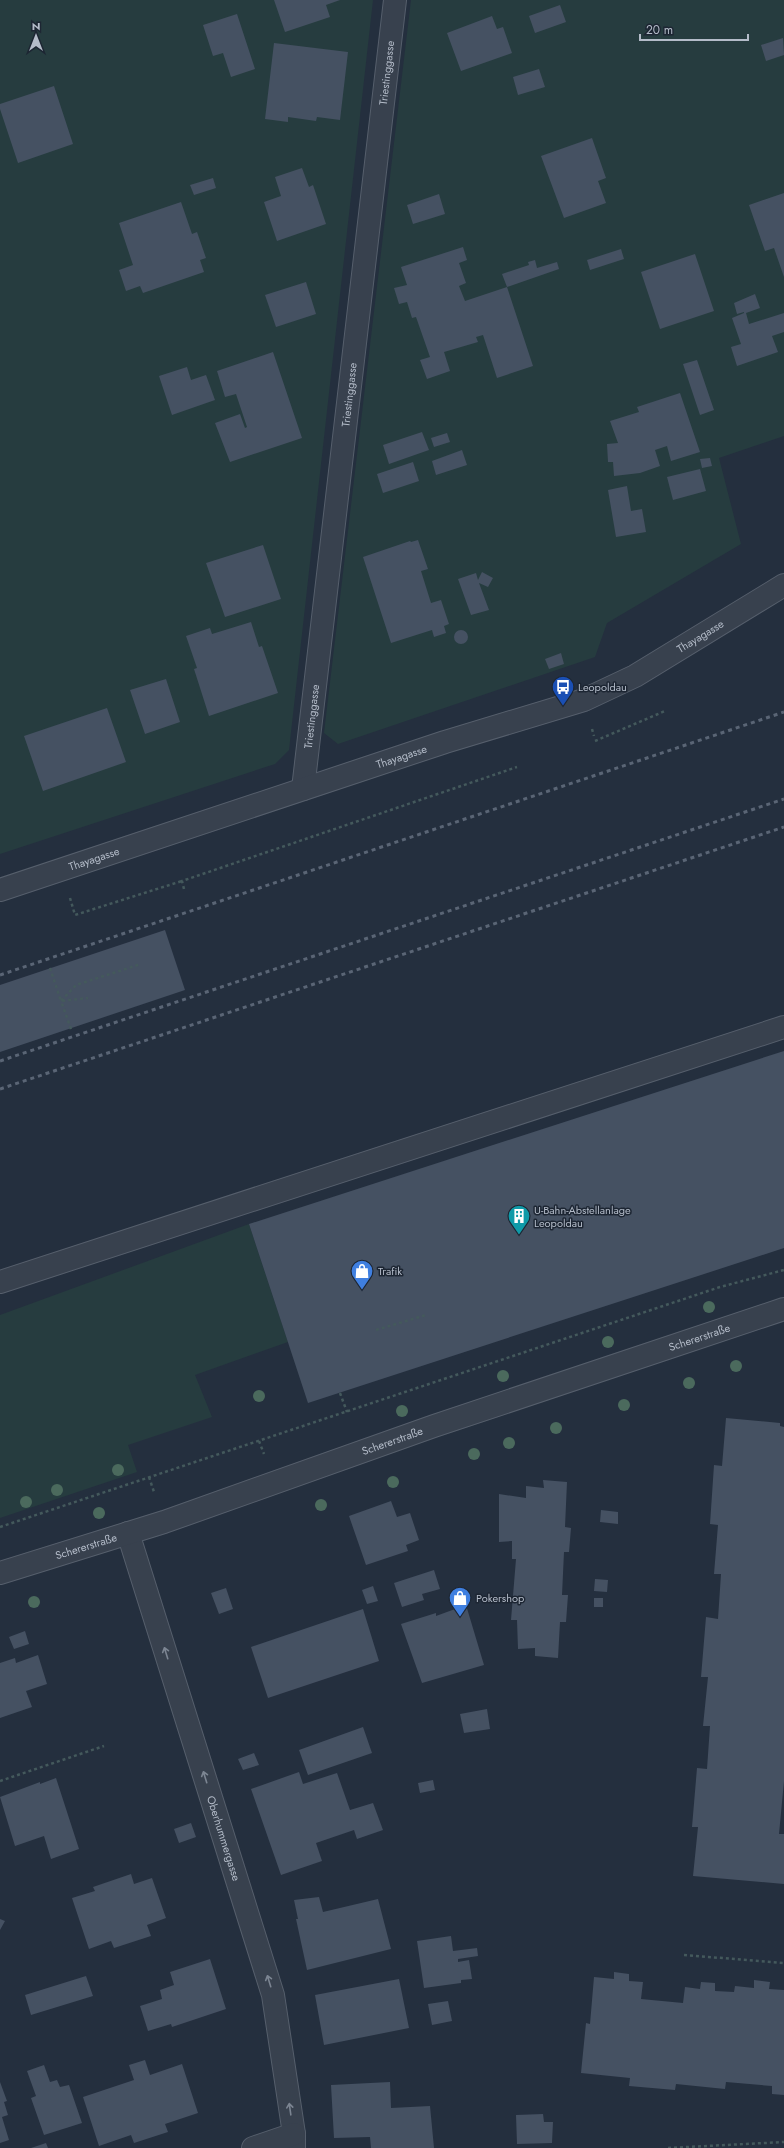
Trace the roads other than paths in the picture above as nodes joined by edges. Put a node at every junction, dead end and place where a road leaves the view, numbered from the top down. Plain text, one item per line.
1 (395, 0) edge
2 (784, 585) edge
3 (303, 789) junction
4 (0, 890) edge
5 (784, 1027) edge
6 (0, 1282) edge
7 (784, 1309) edge
8 (128, 1533) junction
9 (0, 1573) edge
10 (294, 2141) edge
11 (253, 2148) edge

1 - 3 street, Triestinggasse
2 - 3 street, Thayagasse
3 - 4 street, Thayagasse
5 - 6 street
7 - 8 street, Schererstraße
8 - 9 street, Schererstraße
10 -> 8 street, Oberhummergasse
10 - 11 street

